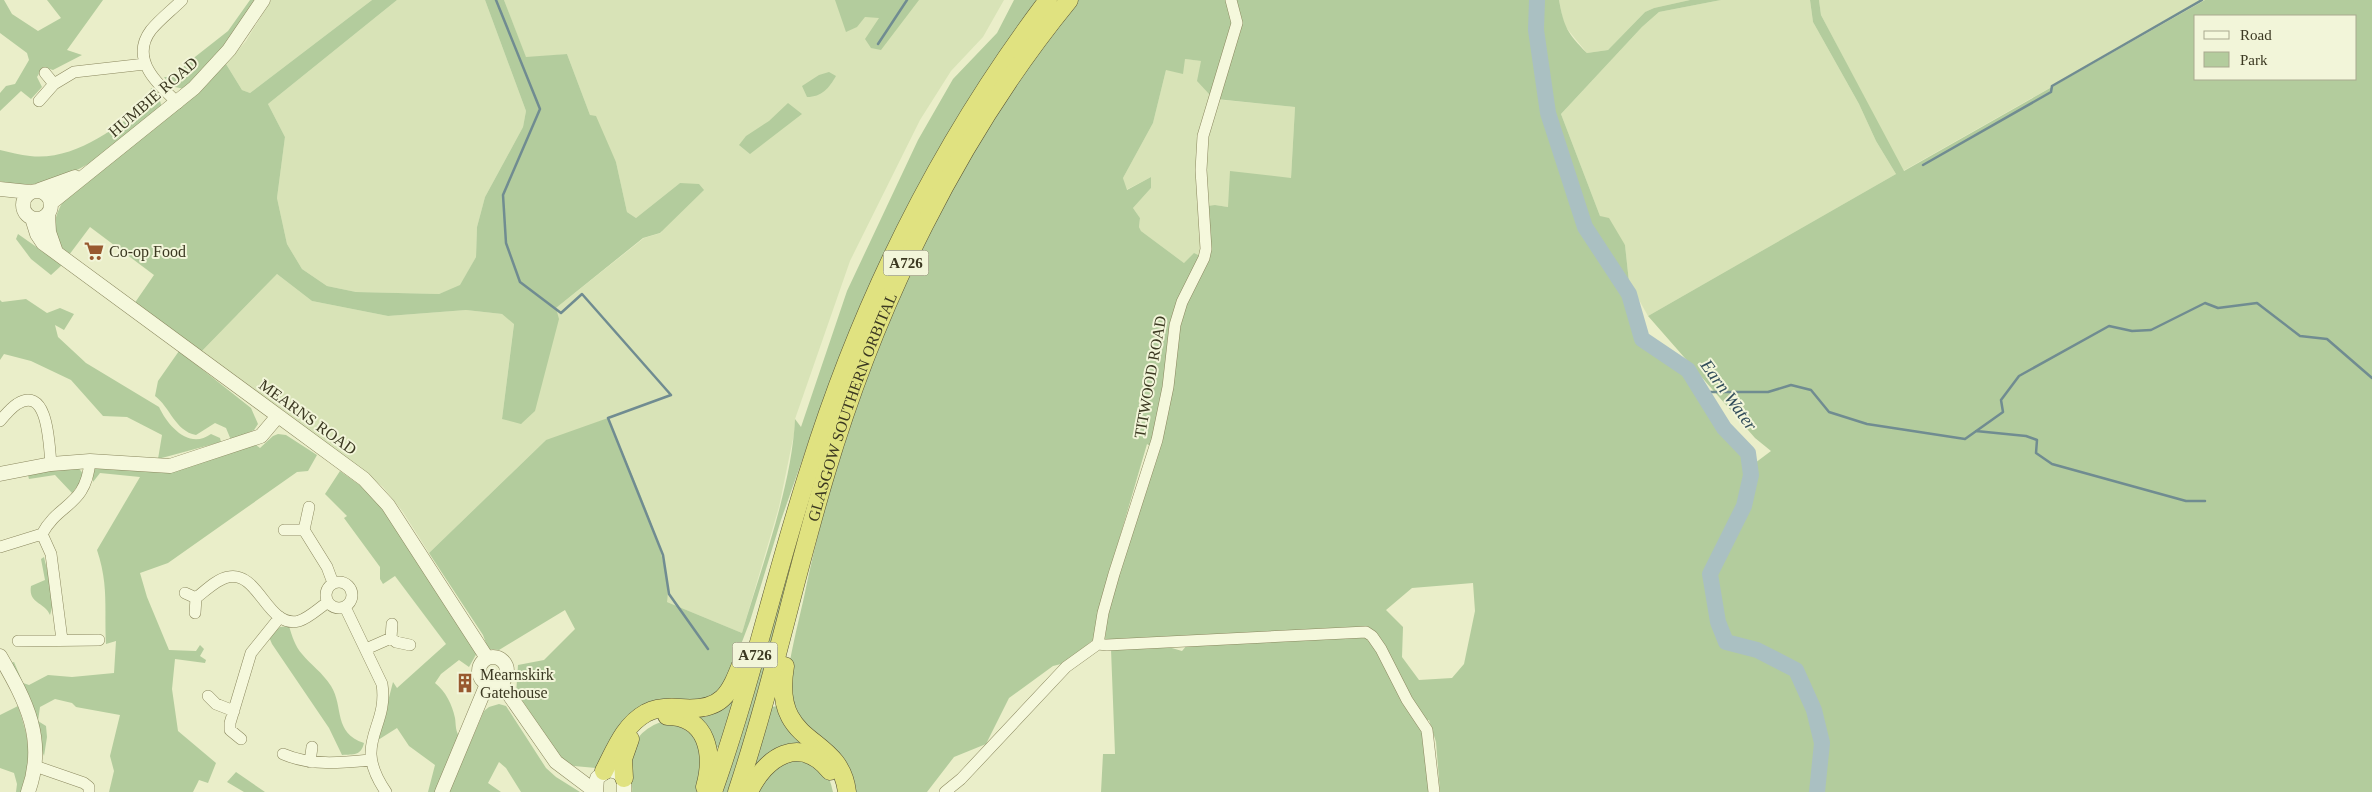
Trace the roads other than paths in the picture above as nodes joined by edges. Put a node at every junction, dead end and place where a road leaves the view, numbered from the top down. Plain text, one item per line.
1 (182, 0) edge
2 (263, 0) edge
3 (1048, 0) edge
4 (1069, 0) edge
5 (1231, 0) edge
6 (145, 64) junction
7 (45, 73) dead end
8 (54, 84) junction
9 (39, 100) dead end
10 (178, 103) junction
11 (96, 167) junction
12 (0, 191) edge
13 (34, 191) junction
14 (50, 208) junction
15 (27, 214) junction
16 (56, 252) junction
17 (277, 417) junction
18 (0, 421) edge
19 (90, 461) junction
20 (51, 464) junction
21 (0, 474) edge
22 (309, 507) dead end
23 (794, 518) junction
24 (284, 530) dead end
25 (304, 530) junction
26 (42, 534) junction
27 (0, 546) edge
28 (804, 554) junction
29 (333, 583) junction
30 (328, 602) junction
31 (345, 607) junction
32 (195, 613) dead end
33 (280, 617) junction
34 (392, 624) dead end
35 (391, 638) junction
36 (62, 640) junction
37 (99, 640) dead end
38 (18, 641) dead end
39 (1098, 644) junction
40 (410, 646) dead end
41 (366, 649) junction
42 (487, 658) junction
43 (1, 661) edge
44 (494, 684) junction
45 (208, 696) dead end
46 (234, 711) junction
47 (241, 739) dead end
48 (312, 747) dead end
49 (283, 754) dead end
50 (370, 760) junction
51 (310, 762) junction
52 (35, 766) junction
53 (563, 768) junction
54 (603, 772) junction
55 (624, 785) edge
56 (28, 792) edge
57 (89, 792) edge
58 (386, 792) edge
59 (442, 792) edge
60 (596, 792) edge
61 (703, 792) edge
62 (714, 792) edge
63 (737, 792) edge
64 (749, 792) edge
65 (838, 792) edge
66 (848, 792) edge
67 (944, 792) edge
68 (1434, 792) edge

1 - 6 street
2 - 10 street, HUMBIE ROAD
3 - 23 highway, GLASGOW SOUTHERN ORBITAL / A726
4 - 28 highway, GLASGOW SOUTHERN ORBITAL / A726
5 - 39 street, TITWOOD ROAD
6 - 8 street
6 - 10 street
7 - 8 street
8 - 9 street
10 - 11 street, HUMBIE ROAD
11 - 13 street, HUMBIE ROAD
11 - 14 street, HUMBIE ROAD
12 - 13 street
12 - 15 street
13 - 14 street
13 - 15 street
14 - 15 street
14 - 16 street
15 - 16 street, MEARNS ROAD
16 - 17 street, MEARNS ROAD
17 - 19 street
17 - 42 street, MEARNS ROAD
18 - 20 street
19 - 20 street
19 - 26 street
20 - 21 street
22 - 25 street
23 - 54 highway
23 - 62 highway, GLASGOW SOUTHERN ORBITAL / A726
24 - 25 street
25 - 29 street
26 - 27 street
26 - 36 street
28 - 63 highway, GLASGOW SOUTHERN ORBITAL / A726
28 - 66 highway
29 - 30 street
29 - 31 street
30 - 31 street
30 - 33 street
31 - 41 street
32 - 33 street
33 - 46 street
34 - 35 street
35 - 40 street
35 - 41 street
36 - 37 street
36 - 38 street
39 - 67 street
39 - 68 street
41 - 50 street
42 - 44 street
42 - 44 street
43 - 52 street
44 - 53 street
44 - 59 street
45 - 46 street
46 - 47 street
48 - 51 street
49 - 51 street
50 - 51 street
50 - 58 street
52 - 56 street
52 - 57 street
53 - 54 street
53 - 60 street
54 - 55 street
54 - 60 street
55 - 61 highway
64 - 65 highway

